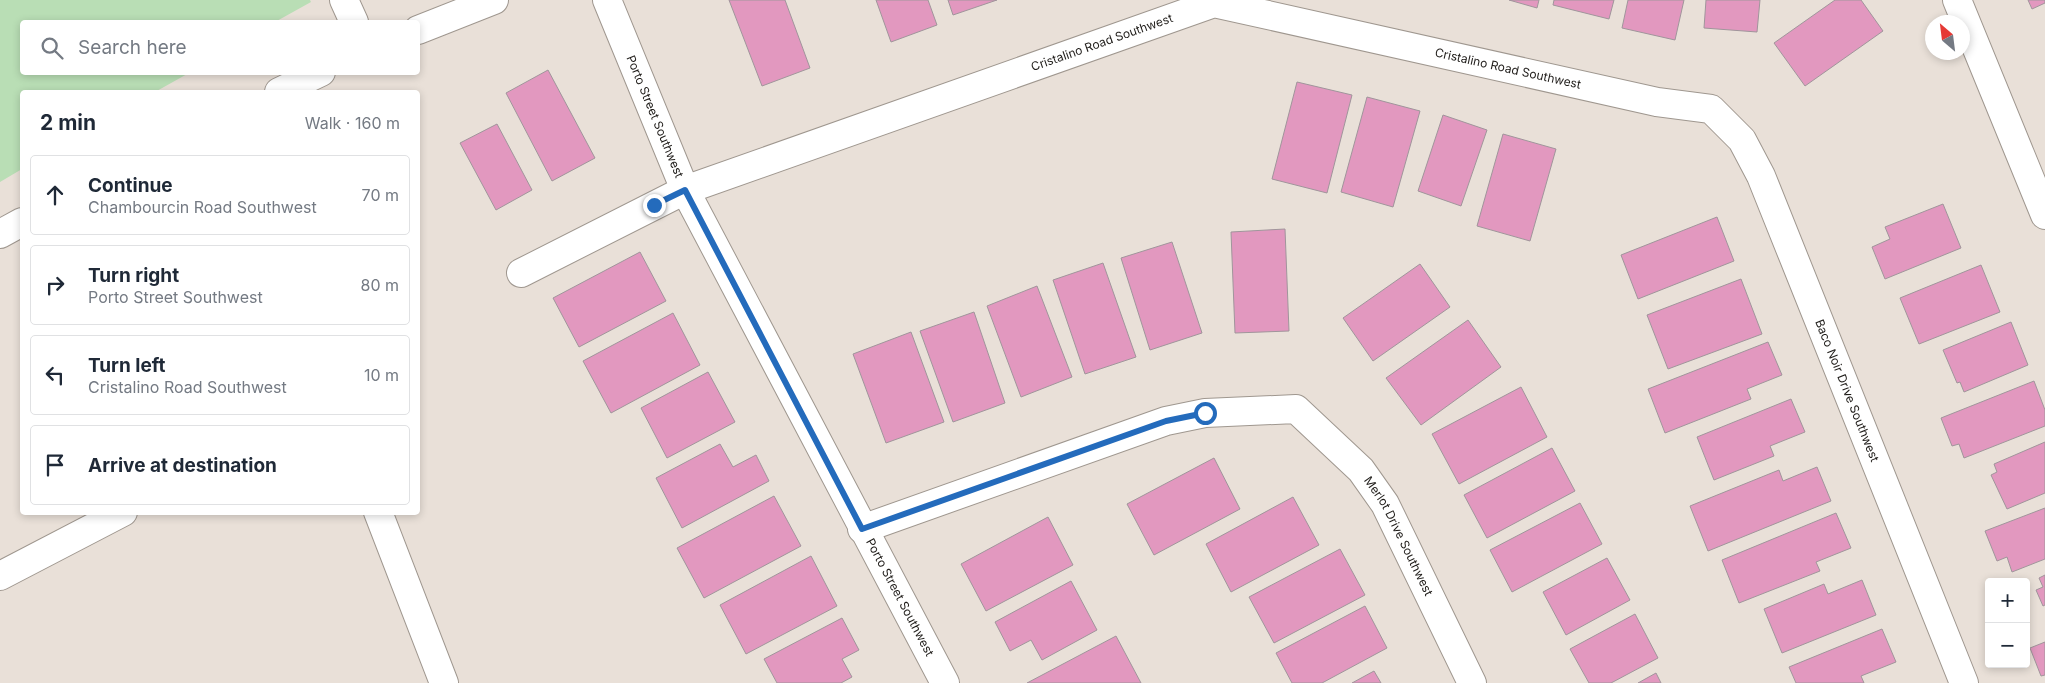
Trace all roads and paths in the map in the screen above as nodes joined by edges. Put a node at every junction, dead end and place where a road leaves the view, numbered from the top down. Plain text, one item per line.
1 (344, 0) edge
2 (494, 0) edge
3 (608, 0) edge
4 (1957, 0) edge
5 (353, 20) edge
6 (420, 29) edge
7 (315, 75) edge
8 (283, 90) edge
9 (1711, 109) joint
10 (685, 190) junction
11 (2045, 215) edge
12 (20, 223) edge
13 (0, 234) edge
14 (521, 273) dead end
15 (117, 515) edge
16 (379, 515) edge
17 (862, 529) junction
18 (0, 576) edge
19 (444, 683) edge
20 (945, 683) edge
21 (1472, 683) edge
22 (1964, 683) edge

1 - 5 street
2 - 6 street
3 - 10 street, Porto Street Southwest
4 - 11 street
7 - 8 street
9 - 10 street, Cristalino Road Southwest
9 - 22 street, Baco Noir Drive Southwest
10 - 14 street, Cristalino Road Southwest
10 - 17 street, Porto Street Southwest
12 - 13 street
15 - 18 street
16 - 19 street
17 - 20 street, Porto Street Southwest
17 - 21 street, Merlot Drive Southwest

